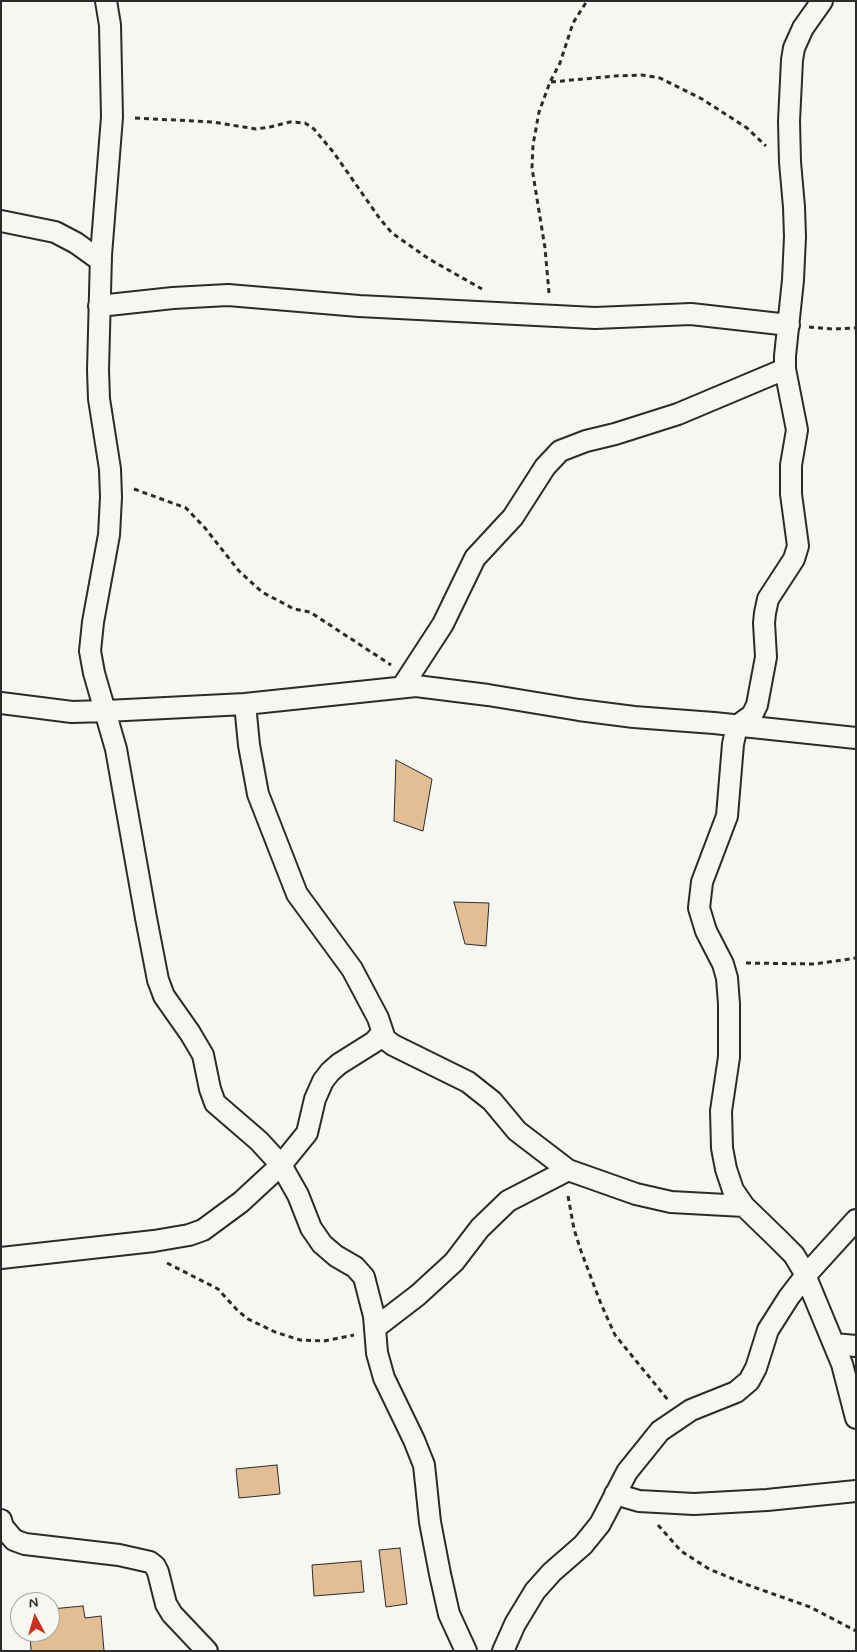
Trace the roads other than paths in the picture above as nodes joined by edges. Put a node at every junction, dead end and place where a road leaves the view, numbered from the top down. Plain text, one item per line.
1 (106, 1) edge
2 (822, 1) edge
3 (1, 221) edge
4 (101, 261) junction
5 (99, 306) junction
6 (789, 326) junction
7 (785, 369) junction
8 (405, 682) junction
9 (1, 703) edge
10 (245, 704) junction
11 (106, 711) junction
12 (738, 726) junction
13 (856, 738) edge
14 (382, 1033) junction
15 (280, 1165) junction
16 (568, 1170) junction
17 (744, 1206) junction
18 (856, 1220) edge
19 (1, 1258) edge
20 (806, 1275) junction
21 (375, 1328) junction
22 (834, 1344) junction
23 (856, 1346) edge
24 (856, 1418) edge
25 (856, 1491) edge
26 (615, 1494) junction
27 (1, 1520) edge
28 (206, 1651) edge
29 (466, 1651) edge
30 (503, 1651) edge

1 - 4 street
2 - 6 street
3 - 4 street
4 - 5 street
5 - 6 street
5 - 11 street
6 - 7 street
7 - 8 street
7 - 12 street
8 - 10 street
8 - 12 street
9 - 11 street
10 - 11 street
10 - 14 street
11 - 15 street
12 - 13 street
12 - 17 street
14 - 15 street
14 - 16 street
15 - 19 street
15 - 21 street
16 - 17 street
16 - 21 street
17 - 20 street
18 - 20 street
20 - 22 street
20 - 26 street
21 - 29 street
22 - 23 street
22 - 24 street
25 - 26 street
26 - 30 street
27 - 28 street

